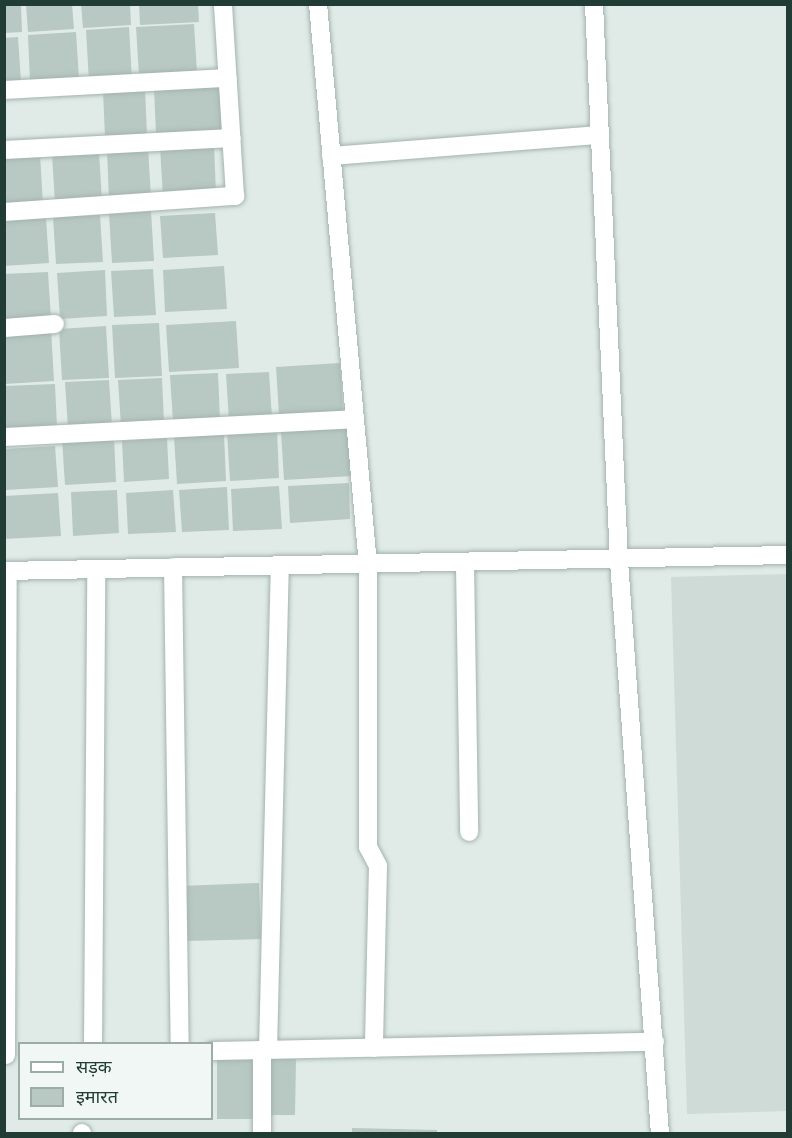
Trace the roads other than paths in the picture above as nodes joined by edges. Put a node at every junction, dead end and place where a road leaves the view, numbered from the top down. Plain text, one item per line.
1 (223, 4) edge
2 (318, 4) edge
3 (594, 4) edge
4 (228, 78) junction
5 (4, 90) edge
6 (600, 135) junction
7 (232, 138) junction
8 (4, 150) edge
9 (331, 156) junction
10 (4, 212) edge
11 (56, 324) dead end
12 (4, 328) edge
13 (355, 419) junction
14 (4, 437) edge
15 (788, 555) edge
16 (619, 561) junction
17 (465, 564) junction
18 (369, 566) junction
19 (173, 567) junction
20 (280, 567) junction
21 (96, 570) junction
22 (6, 571) edge
23 (469, 832) dead end
24 (93, 1042) edge
25 (180, 1042) edge
26 (655, 1042) junction
27 (374, 1048) junction
28 (265, 1050) junction
29 (213, 1051) edge
30 (10, 1055) edge
31 (262, 1134) edge
32 (660, 1134) edge

1 - 4 street
2 - 9 street
3 - 6 street
4 - 5 street
4 - 7 street
6 - 9 street
6 - 16 street
7 - 8 street
7 - 10 street
9 - 13 street
11 - 12 street
13 - 14 street
13 - 18 street
15 - 16 street
16 - 17 street
16 - 26 street
17 - 18 street
17 - 23 street
18 - 20 street
18 - 27 street
19 - 20 street
19 - 21 street
19 - 25 street
20 - 28 street
21 - 22 street
21 - 24 street
22 - 30 street
26 - 27 street
26 - 32 street
27 - 28 street
28 - 29 street
28 - 31 street

